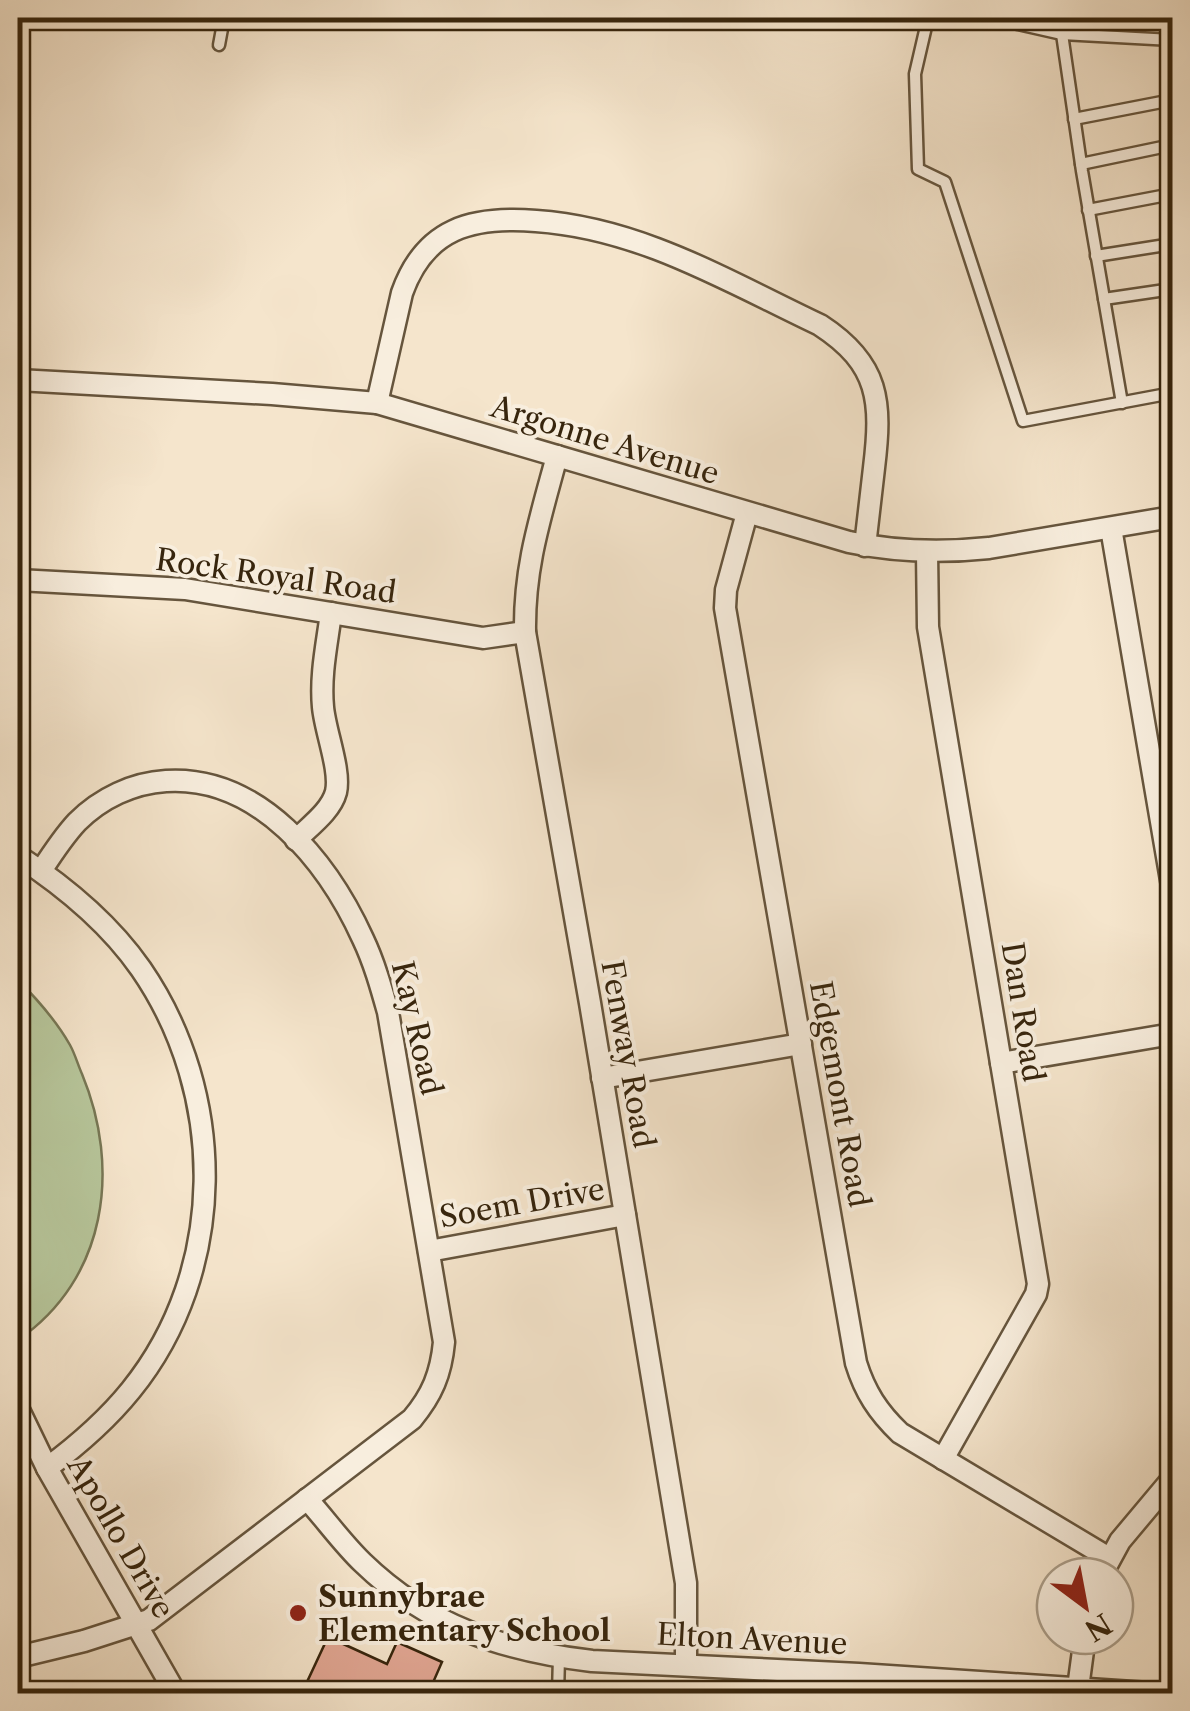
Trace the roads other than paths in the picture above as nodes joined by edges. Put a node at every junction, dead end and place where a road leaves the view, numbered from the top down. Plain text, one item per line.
1 (224, 18) edge
2 (928, 18) edge
3 (991, 18) edge
4 (1062, 34) junction
5 (1172, 40) edge
6 (219, 46) dead end
7 (1172, 100) edge
8 (1074, 119) junction
9 (1172, 146) edge
10 (1080, 164) junction
11 (1172, 194) edge
12 (1088, 210) junction
13 (1172, 244) edge
14 (1096, 256) junction
15 (1172, 289) edge
16 (1104, 299) junction
17 (18, 380) edge
18 (1172, 393) edge
19 (377, 403) junction
20 (1122, 403) junction
21 (557, 456) junction
22 (747, 513) junction
23 (1172, 517) edge
24 (1111, 528) junction
25 (865, 546) junction
26 (927, 552) junction
27 (18, 580) edge
28 (331, 613) junction
29 (524, 632) junction
30 (296, 840) junction
31 (18, 856) edge
32 (41, 871) junction
33 (1172, 886) edge
34 (1172, 1034) edge
35 (800, 1044) junction
36 (1001, 1063) junction
37 (602, 1078) junction
38 (625, 1214) junction
39 (429, 1250) junction
40 (18, 1408) edge
41 (943, 1459) junction
42 (47, 1468) junction
43 (1172, 1479) edge
44 (307, 1499) junction
45 (1088, 1556) edge
46 (1111, 1556) edge
47 (136, 1624) junction
48 (18, 1656) edge
49 (1083, 1656) edge
50 (559, 1657) junction
51 (686, 1665) junction
52 (1078, 1688) junction
53 (176, 1694) edge
54 (558, 1694) edge
55 (1164, 1694) edge

1 - 6 lane
2 - 20 lane
3 - 4 lane
4 - 5 lane
4 - 8 lane
7 - 8 lane
8 - 10 lane
9 - 10 lane
10 - 12 lane
11 - 12 lane
12 - 14 lane
13 - 14 lane
14 - 16 lane
15 - 16 lane
16 - 20 lane
17 - 19 street, Argonne Avenue
18 - 20 lane
19 - 21 street, Argonne Avenue
19 - 25 street
21 - 22 street, Argonne Avenue
21 - 29 street, Fenway Road
22 - 25 street, Argonne Avenue
22 - 35 street, Edgemont Road
23 - 24 street, Argonne Avenue
24 - 26 street, Argonne Avenue
24 - 33 street
25 - 26 street, Argonne Avenue
26 - 36 street, Dan Road
27 - 28 street, Rock Royal Road
28 - 29 street, Rock Royal Road
28 - 30 street
29 - 37 street, Fenway Road
30 - 32 street, Kay Road
30 - 39 street, Kay Road
31 - 32 street
32 - 42 street
34 - 36 street
35 - 37 street
35 - 41 street, Edgemont Road
36 - 41 street, Dan Road
37 - 38 street, Fenway Road
38 - 39 street, Soem Drive
38 - 51 street, Fenway Road
39 - 44 street, Kay Road
40 - 42 street, Apollo Drive
41 - 45 street, Edgemont Road
42 - 47 street, Apollo Drive
43 - 46 street
44 - 47 street
44 - 50 street, Elton Avenue
47 - 48 street
47 - 53 street, Apollo Drive
49 - 52 street
50 - 51 street, Elton Avenue
50 - 54 lane
51 - 52 street, Elton Avenue
52 - 55 street, Elton Avenue

